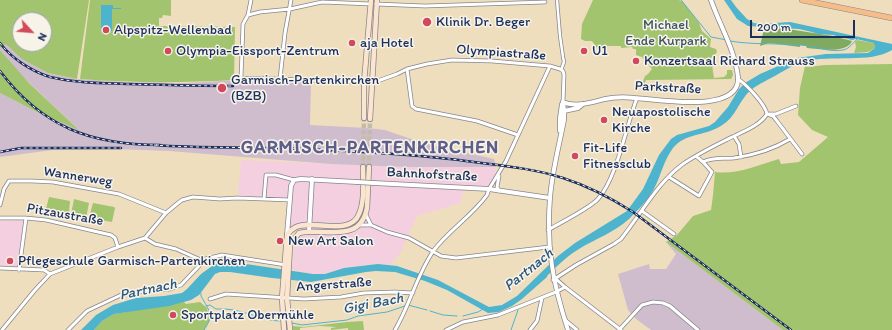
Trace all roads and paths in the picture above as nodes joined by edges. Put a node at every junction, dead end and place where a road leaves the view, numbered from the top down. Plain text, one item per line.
1 (251, 0) edge
2 (291, 0) edge
3 (557, 0) edge
4 (711, 0) edge
5 (802, 0) edge
6 (332, 1) edge
7 (371, 2) edge
8 (376, 2) edge
9 (545, 2) dead end
10 (290, 9) junction
11 (248, 16) junction
12 (892, 18) edge
13 (550, 66) junction
14 (407, 69) junction
15 (562, 70) junction
16 (236, 78) dead end
17 (241, 78) junction
18 (280, 79) junction
19 (738, 79) junction
20 (364, 83) junction
21 (371, 84) junction
22 (637, 98) junction
23 (563, 102) junction
24 (586, 103) junction
25 (796, 106) dead end
26 (565, 111) junction
27 (767, 114) junction
28 (364, 118) tunnel mouth
29 (370, 120) tunnel mouth
30 (518, 135) junction
31 (560, 135) junction
32 (734, 136) junction
33 (790, 139) junction
34 (802, 154) dead end
35 (696, 156) junction
36 (741, 156) junction
37 (703, 162) junction
38 (500, 172) junction
39 (669, 177) junction
40 (312, 179) junction
41 (294, 180) junction
42 (489, 189) junction
43 (499, 191) junction
44 (550, 198) junction
45 (264, 199) junction
46 (290, 200) junction
47 (0, 205) edge
48 (642, 211) junction
49 (166, 213) junction
50 (366, 215) junction
51 (0, 218) edge
52 (26, 218) junction
53 (561, 222) junction
54 (548, 224) junction
55 (309, 225) junction
56 (359, 225) junction
57 (371, 225) junction
58 (288, 226) junction
59 (292, 229) junction
60 (548, 230) junction
61 (309, 232) junction
62 (297, 234) junction
63 (674, 234) dead end
64 (287, 235) junction
65 (145, 238) junction
66 (118, 247) junction
67 (549, 247) junction
68 (433, 251) junction
69 (201, 260) junction
70 (0, 268) edge
71 (286, 268) junction
72 (19, 270) junction
73 (50, 274) junction
74 (555, 280) junction
75 (565, 287) junction
76 (556, 292) junction
77 (413, 293) junction
78 (284, 298) junction
79 (542, 298) junction
80 (210, 299) dead end
81 (536, 300) junction
82 (540, 306) junction
83 (564, 320) junction
84 (2, 330) edge
85 (68, 330) edge
86 (284, 330) edge
87 (290, 330) edge
88 (395, 330) edge
89 (446, 330) edge
90 (530, 330) edge
91 (568, 330) edge
92 (577, 330) edge
93 (620, 330) edge
94 (698, 330) edge

1 - 11 street
2 - 10 street
3 - 15 street
4 - 19 street
5 - 12 main road
6 - 7 street
6 - 10 street
7 - 20 main road
8 - 9 street
8 - 21 main road
10 - 11 street
10 - 18 street
11 - 17 street
13 - 14 street, Olympiastraße
13 - 15 street, Olympiastraße
13 - 30 street
14 - 21 street, Olympiastraße
14 - 30 street
15 - 23 street, Olympiastraße
16 - 17 street, Olympiastraße
17 - 18 street, Olympiastraße
18 - 20 street, Olympiastraße
19 - 22 street, Parkstraße
19 - 27 street
20 - 21 street, Olympiastraße
20 - 28 main road
21 - 29 main road
22 - 24 street, Parkstraße
22 - 53 street
23 - 24 street, Parkstraße
23 - 26 street
23 - 31 street
24 - 26 street, Parkstraße
25 - 27 street
26 - 31 street
27 - 32 street
27 - 33 street
30 - 38 street
31 - 44 street
32 - 35 street
32 - 36 street
33 - 34 street
33 - 36 street
35 - 37 street
35 - 39 street
36 - 37 street
37 - 39 street
38 - 42 street
38 - 43 street
39 - 48 street
40 - 41 street, Bahnhofstraße
40 - 42 street, Bahnhofstraße, bridge
40 - 55 street
41 - 45 street, Bahnhofstraße
41 - 46 street
42 - 43 street, Bahnhofstraße
42 - 68 street
43 - 44 street, Bahnhofstraße
44 - 54 street
45 - 46 street
45 - 49 street
46 - 58 street
47 - 49 street, Wannerweg
48 - 63 street
48 - 74 street
49 - 65 street
50 - 55 main road
50 - 56 main road
50 - 57 street
51 - 52 street, Pitzaustraße
52 - 66 street, Pitzaustraße
52 - 72 street
53 - 54 street
53 - 60 street
54 - 60 street
55 - 59 main road
55 - 61 street
56 - 57 street
56 - 61 main road
57 - 68 street
58 - 59 street
58 - 64 street
59 - 62 street
59 - 64 main road
60 - 67 street
61 - 62 main road
62 - 71 main road
64 - 71 main road
65 - 66 street
65 - 69 street
66 - 73 street
67 - 68 street
67 - 74 street
68 - 77 street
69 - 71 street
69 - 85 street
70 - 72 street
71 - 78 main road
72 - 73 street
73 - 84 street
74 - 75 street
74 - 76 street
75 - 76 street
75 - 93 street
76 - 79 street
76 - 83 street
77 - 78 street, Angerstraße
77 - 88 street
78 - 80 street, Angerstraße
78 - 86 main road
78 - 87 main road
79 - 81 street
79 - 82 street
81 - 82 street
81 - 89 street
82 - 90 street
83 - 91 street
83 - 92 street
93 - 94 street

